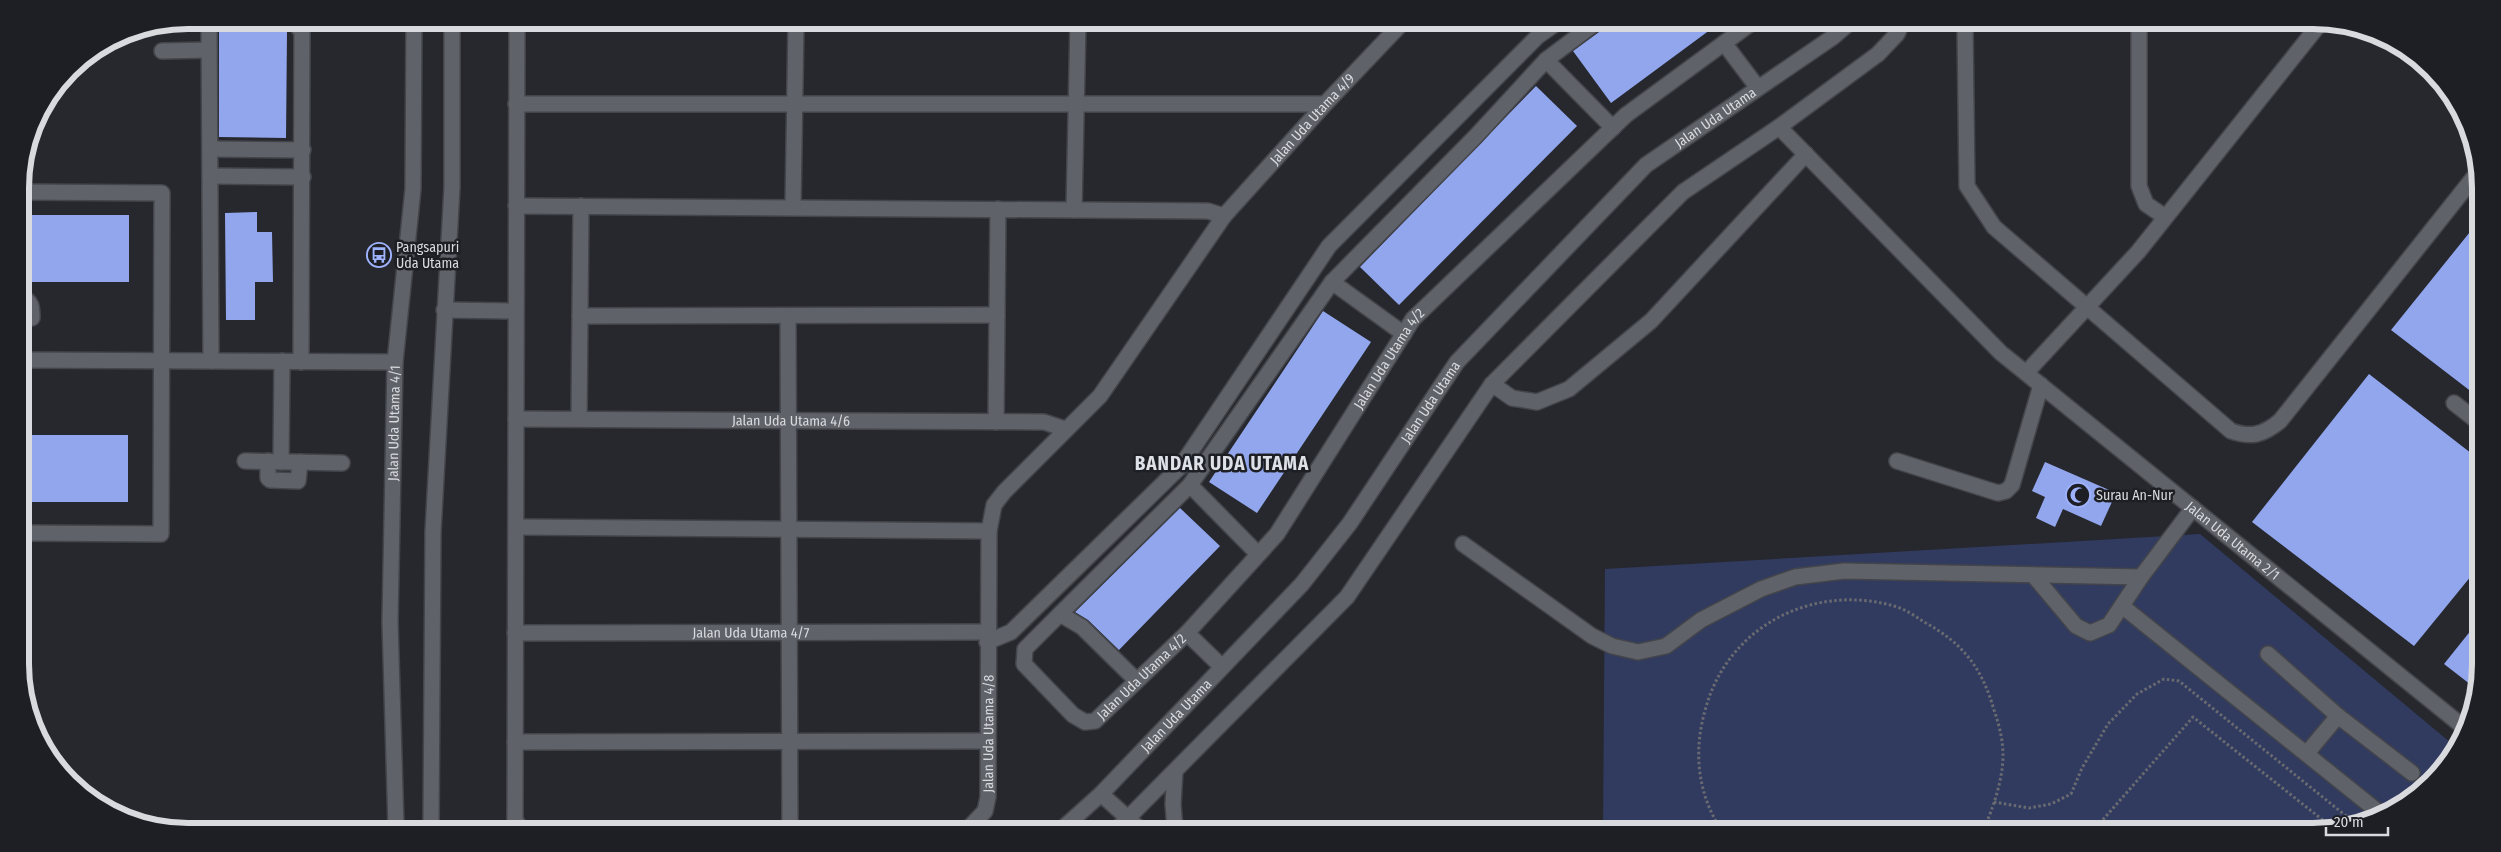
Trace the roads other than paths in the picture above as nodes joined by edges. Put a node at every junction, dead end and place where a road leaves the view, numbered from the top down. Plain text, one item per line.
1 (208, 29) edge
2 (300, 29) edge
3 (414, 29) edge
4 (452, 29) edge
5 (517, 29) edge
6 (796, 29) edge
7 (1078, 29) edge
8 (1396, 29) edge
9 (1548, 29) edge
10 (1587, 29) edge
11 (1743, 29) edge
12 (1841, 29) edge
13 (1899, 29) edge
14 (1965, 29) edge
15 (2139, 29) edge
16 (2316, 29) edge
17 (1724, 43) junction
18 (209, 50) junction
19 (162, 51) dead end
20 (1546, 60) junction
21 (1758, 88) junction
22 (1076, 103) junction
23 (516, 104) junction
24 (795, 104) junction
25 (1325, 104) junction
26 (1779, 127) junction
27 (1613, 128) junction
28 (210, 148) junction
29 (303, 150) junction
30 (1806, 154) junction
31 (210, 176) junction
32 (303, 177) junction
33 (2472, 180) edge
34 (29, 192) edge
35 (516, 206) junction
36 (581, 206) junction
37 (793, 207) junction
38 (998, 209) junction
39 (1074, 210) junction
40 (1224, 216) junction
41 (2165, 217) junction
42 (1332, 282) junction
43 (29, 300) edge
44 (2087, 307) junction
45 (444, 310) junction
46 (516, 310) junction
47 (997, 315) junction
48 (580, 316) junction
49 (788, 316) junction
50 (32, 318) dead end
51 (1404, 334) junction
52 (29, 360) edge
53 (161, 361) junction
54 (211, 361) junction
55 (282, 361) junction
56 (301, 362) junction
57 (396, 362) junction
58 (2026, 373) junction
59 (1492, 384) junction
60 (2041, 385) junction
61 (2454, 403) dead end
62 (2472, 417) edge
63 (516, 419) junction
64 (579, 419) junction
65 (789, 420) junction
66 (996, 422) junction
67 (1064, 429) junction
68 (245, 461) dead end
69 (1897, 461) dead end
70 (274, 462) junction
71 (300, 462) junction
72 (342, 463) dead end
73 (1190, 486) junction
74 (2193, 508) junction
75 (516, 527) junction
76 (789, 529) junction
77 (989, 531) junction
78 (29, 533) edge
79 (1463, 544) dead end
80 (1258, 554) junction
81 (2034, 576) junction
82 (2141, 578) junction
83 (2122, 606) junction
84 (1060, 614) junction
85 (789, 632) junction
86 (515, 633) junction
87 (1187, 633) junction
88 (987, 637) junction
89 (2268, 654) dead end
90 (1222, 667) junction
91 (1137, 681) junction
92 (2338, 716) junction
93 (2460, 724) edge
94 (988, 741) junction
95 (515, 742) junction
96 (789, 742) junction
97 (2307, 753) junction
98 (1175, 770) junction
99 (2412, 773) dead end
100 (1101, 794) junction
101 (2375, 811) edge
102 (396, 823) edge
103 (431, 823) edge
104 (518, 823) edge
105 (790, 823) edge
106 (974, 823) edge
107 (1081, 823) edge
108 (1121, 823) edge
109 (1123, 823) edge
110 (1174, 823) edge

1 - 18 street
2 - 29 street
3 - 57 street, Jalan Uda Utama 4/1
4 - 45 street
5 - 23 street
6 - 24 street
7 - 22 street
8 - 25 street, Jalan Uda Utama 4/9
9 - 88 street
10 - 20 street
11 - 17 street, Jalan Uda Utama 4/2
12 - 21 street, Jalan Uda Utama
13 - 26 street
14 - 44 street
15 - 41 street
16 - 41 street
17 - 21 street
17 - 27 street, Jalan Uda Utama 4/2
18 - 19 street
18 - 28 street
20 - 27 street
20 - 42 street
21 - 90 street, Jalan Uda Utama
22 - 24 street
22 - 25 street
22 - 39 street
23 - 24 street
23 - 35 street
24 - 37 street
25 - 40 street, Jalan Uda Utama 4/9
26 - 30 street, Jalan Uda Utama 2/1
26 - 59 street
27 - 51 street, Jalan Uda Utama 4/2
28 - 29 street
28 - 31 street
29 - 32 street
30 - 58 street, Jalan Uda Utama 2/1
30 - 59 street
31 - 32 street
31 - 54 street
32 - 56 street
33 - 44 street
34 - 53 street
35 - 36 street
35 - 46 street
36 - 37 street
36 - 48 street
37 - 38 street
38 - 39 street
38 - 47 street
39 - 40 street
40 - 67 street, Jalan Uda Utama 4/9
41 - 44 street
42 - 51 street
42 - 73 street
43 - 50 street
44 - 58 street
45 - 46 street
45 - 103 street
46 - 63 street
47 - 49 street
47 - 66 street
48 - 49 street
48 - 64 street
49 - 65 street
51 - 80 street, Jalan Uda Utama 4/2
52 - 53 street
53 - 54 street
53 - 78 street
54 - 55 street
55 - 56 street
55 - 70 street
56 - 57 street
57 - 102 street, Jalan Uda Utama 4/1
58 - 60 street, Jalan Uda Utama 2/1
59 - 98 street
60 - 69 street
60 - 74 street, Jalan Uda Utama 2/1
61 - 62 street
63 - 64 street, Jalan Uda Utama 4/6
63 - 75 street
64 - 65 street, Jalan Uda Utama 4/6
65 - 66 street, Jalan Uda Utama 4/6
65 - 76 street
66 - 67 street, Jalan Uda Utama 4/6
67 - 77 street, Jalan Uda Utama 4/8
68 - 70 street
70 - 71 street
70 - 71 street
71 - 72 street
73 - 80 street
73 - 84 street
74 - 82 street
74 - 93 street, Jalan Uda Utama 2/1
75 - 76 street
75 - 86 street
76 - 77 street
76 - 85 street
77 - 88 street, Jalan Uda Utama 4/8
79 - 81 street
80 - 87 street, Jalan Uda Utama 4/2
81 - 82 street
81 - 83 street
82 - 83 street
83 - 97 street
84 - 91 street
84 - 91 street, Jalan Uda Utama 4/2
85 - 86 street, Jalan Uda Utama 4/7
85 - 88 street, Jalan Uda Utama 4/7
85 - 96 street
86 - 95 street
87 - 90 street
87 - 91 street, Jalan Uda Utama 4/2
88 - 94 street, Jalan Uda Utama 4/8
89 - 92 street
90 - 100 street, Jalan Uda Utama
92 - 97 street
92 - 99 street
94 - 96 street
94 - 106 street, Jalan Uda Utama 4/8
95 - 96 street
95 - 104 street
96 - 105 street
97 - 101 street
98 - 109 street
98 - 110 street
100 - 107 street, Jalan Uda Utama
100 - 108 street

